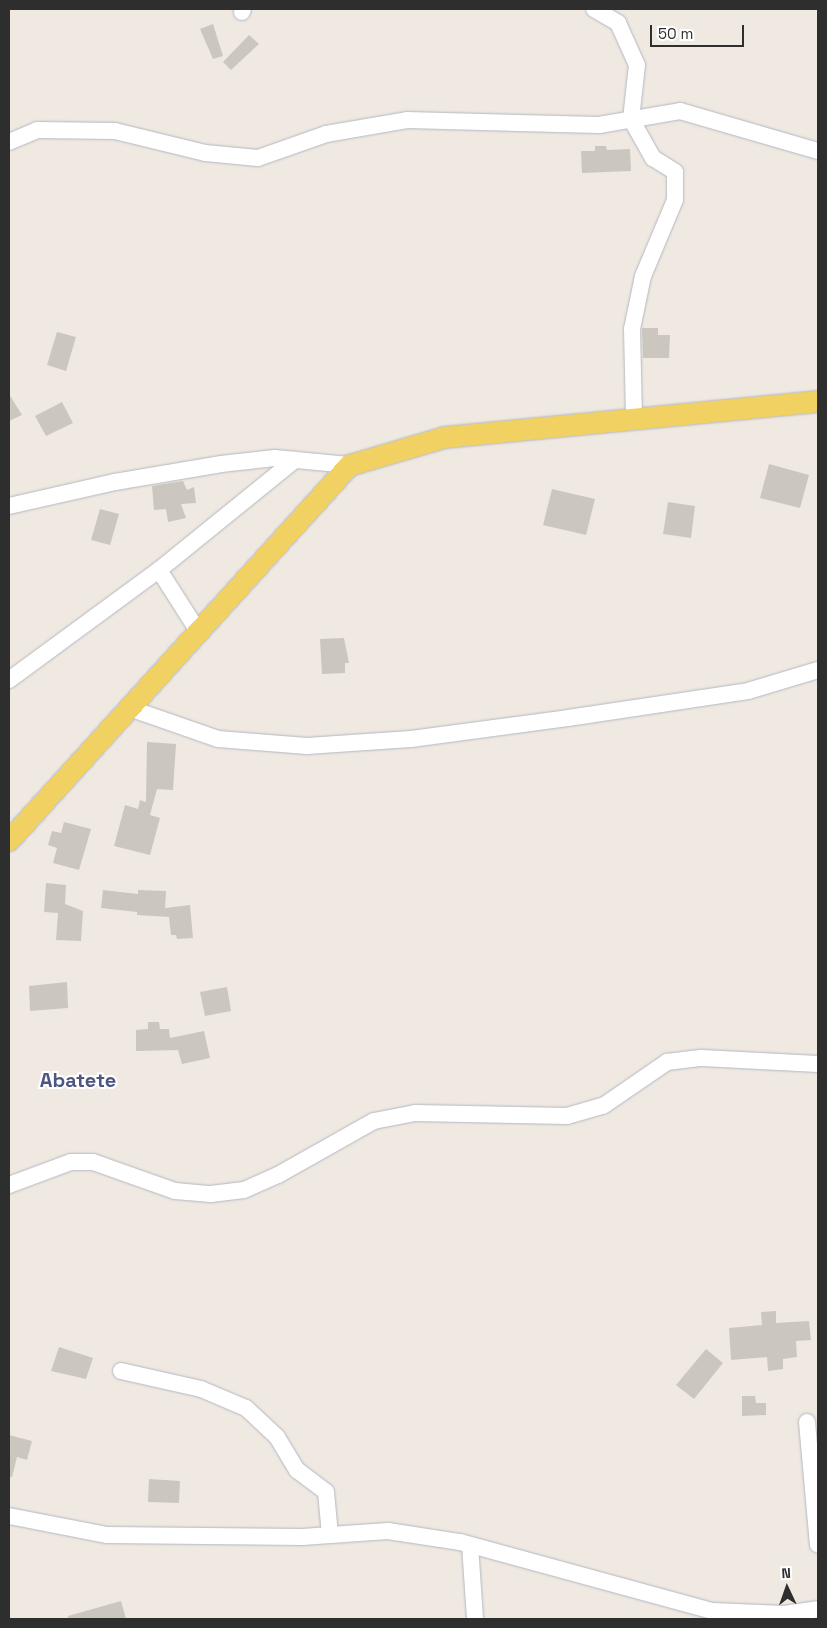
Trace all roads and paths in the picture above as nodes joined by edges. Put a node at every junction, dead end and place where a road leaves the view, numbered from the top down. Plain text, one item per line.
1 (594, 9) edge
2 (631, 119) junction
3 (9, 142) edge
4 (818, 151) edge
5 (818, 401) edge
6 (634, 420) junction
7 (295, 460) junction
8 (349, 465) junction
9 (9, 506) edge
10 (159, 570) junction
11 (198, 632) junction
12 (818, 670) edge
13 (9, 680) edge
14 (129, 708) junction
15 (9, 840) edge
16 (818, 1064) edge
17 (9, 1185) edge
18 (121, 1371) dead end
19 (807, 1422) dead end
20 (9, 1516) edge
21 (330, 1535) junction
22 (470, 1545) junction
23 (818, 1545) edge
24 (818, 1609) edge
25 (475, 1619) edge

1 - 2 street
2 - 3 street
2 - 4 street
2 - 6 street
5 - 6 main road
6 - 8 main road
7 - 8 street
7 - 9 street
7 - 10 street
8 - 11 main road
10 - 11 street
10 - 13 street
11 - 14 main road
12 - 14 street
14 - 15 main road
16 - 17 street
18 - 21 street
19 - 23 street
20 - 21 street
21 - 22 street
22 - 24 street
22 - 25 street

